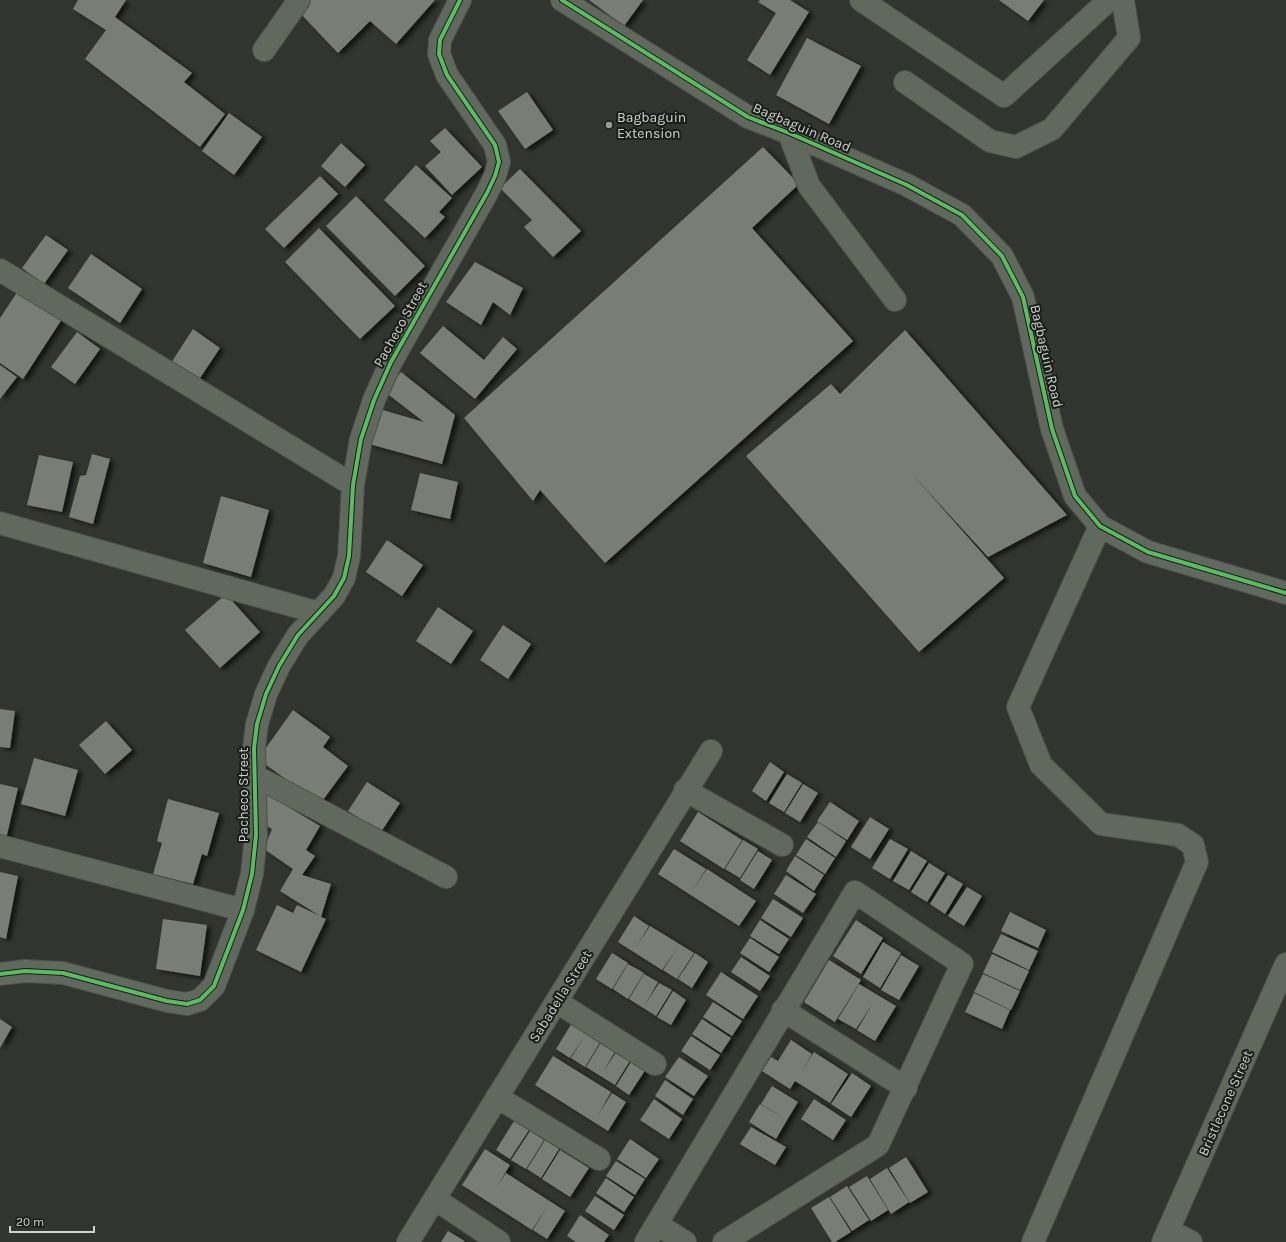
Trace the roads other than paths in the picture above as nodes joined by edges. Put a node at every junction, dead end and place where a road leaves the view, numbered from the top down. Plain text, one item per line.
1 (299, 0) edge
2 (460, 0) edge
3 (562, 0) edge
4 (861, 0) edge
5 (1109, 0) edge
6 (1123, 0) edge
7 (264, 50) dead end
8 (905, 82) dead end
9 (789, 133) junction
10 (0, 270) edge
11 (895, 300) dead end
12 (353, 485) junction
13 (0, 523) edge
14 (1100, 526) junction
15 (1286, 593) edge
16 (319, 613) junction
17 (711, 751) dead end
18 (255, 776) junction
19 (685, 790) junction
20 (782, 845) dead end
21 (0, 846) edge
22 (446, 877) dead end
23 (243, 910) junction
24 (1286, 964) edge
25 (0, 974) edge
26 (557, 1002) junction
27 (783, 1010) junction
28 (655, 1064) dead end
29 (906, 1088) junction
30 (497, 1097) junction
31 (599, 1159) dead end
32 (435, 1199) junction
33 (652, 1233) edge
34 (1166, 1236) edge
35 (408, 1242) edge
36 (499, 1242) edge
37 (685, 1242) edge
38 (724, 1242) edge
39 (1033, 1242) edge
40 (1191, 1242) edge

1 - 7 street
2 - 12 street, Pacheco Street
3 - 9 street, Bagbaguin Road
4 - 5 street
6 - 8 street
9 - 11 street
9 - 14 street, Bagbaguin Road
10 - 12 street
12 - 16 street, Pacheco Street
13 - 16 street
14 - 15 street, Bagbaguin Road
14 - 39 street
16 - 18 street, Pacheco Street
17 - 19 street, Sabadella Street
18 - 22 street
18 - 23 street, Pacheco Street
19 - 20 street
19 - 26 street, Sabadella Street
21 - 23 street
23 - 25 street, Pacheco Street
24 - 34 street, Bristlecone Street
26 - 28 street
26 - 30 street, Sabadella Street
27 - 29 street
27 - 29 street
27 - 33 street
29 - 38 street
30 - 31 street
30 - 32 street, Sabadella Street
32 - 35 street, Sabadella Street
32 - 36 street
33 - 37 street
34 - 40 street

